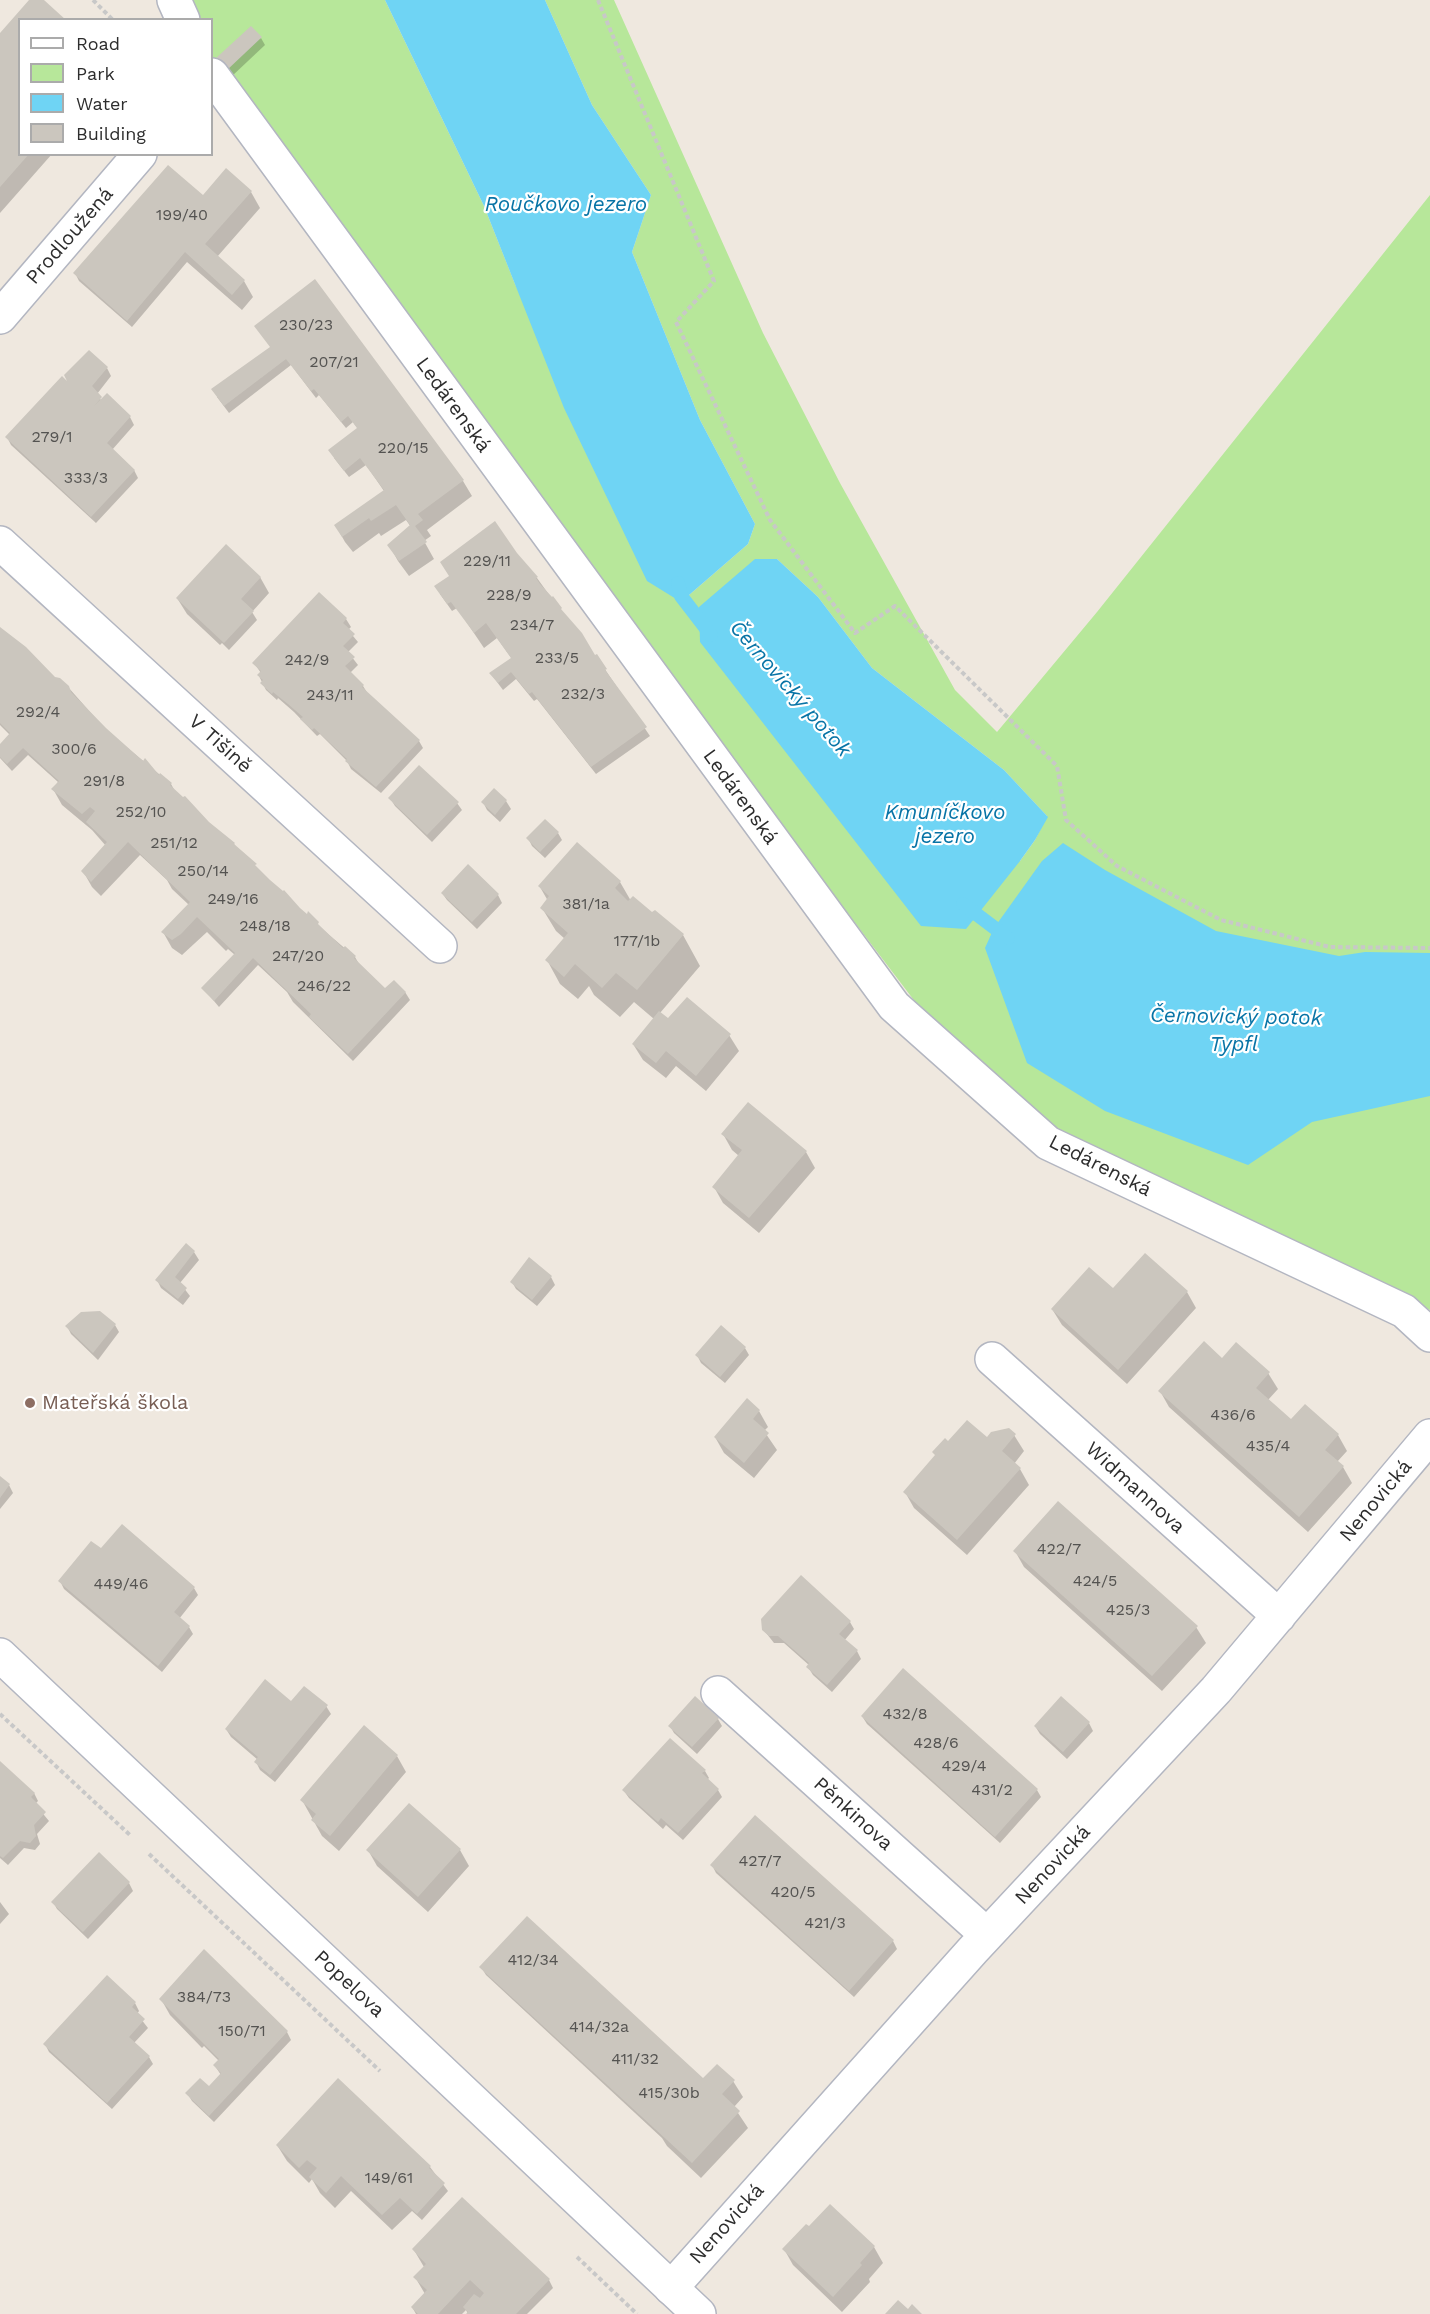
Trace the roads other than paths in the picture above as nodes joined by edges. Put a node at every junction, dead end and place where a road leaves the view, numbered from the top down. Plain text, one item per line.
1 (174, 0) edge
2 (182, 18) edge
3 (213, 76) edge
4 (138, 156) edge
5 (0, 317) edge
6 (0, 543) edge
7 (440, 946) dead end
8 (1430, 1335) edge
9 (992, 1359) dead end
10 (1430, 1436) edge
11 (1279, 1616) junction
12 (0, 1654) edge
13 (718, 1693) dead end
14 (987, 1935) junction
15 (671, 2288) junction
16 (699, 2314) edge

1 - 2 street
3 - 8 street, Ledárenská
4 - 5 street, Prodloužená
6 - 7 street, V Tišině
9 - 11 street, Widmannova
10 - 11 street, Nenovická
11 - 14 street, Nenovická
12 - 15 street, Popelova
13 - 14 street, Pěnkinova
14 - 15 street, Nenovická
15 - 16 street, Popelova

